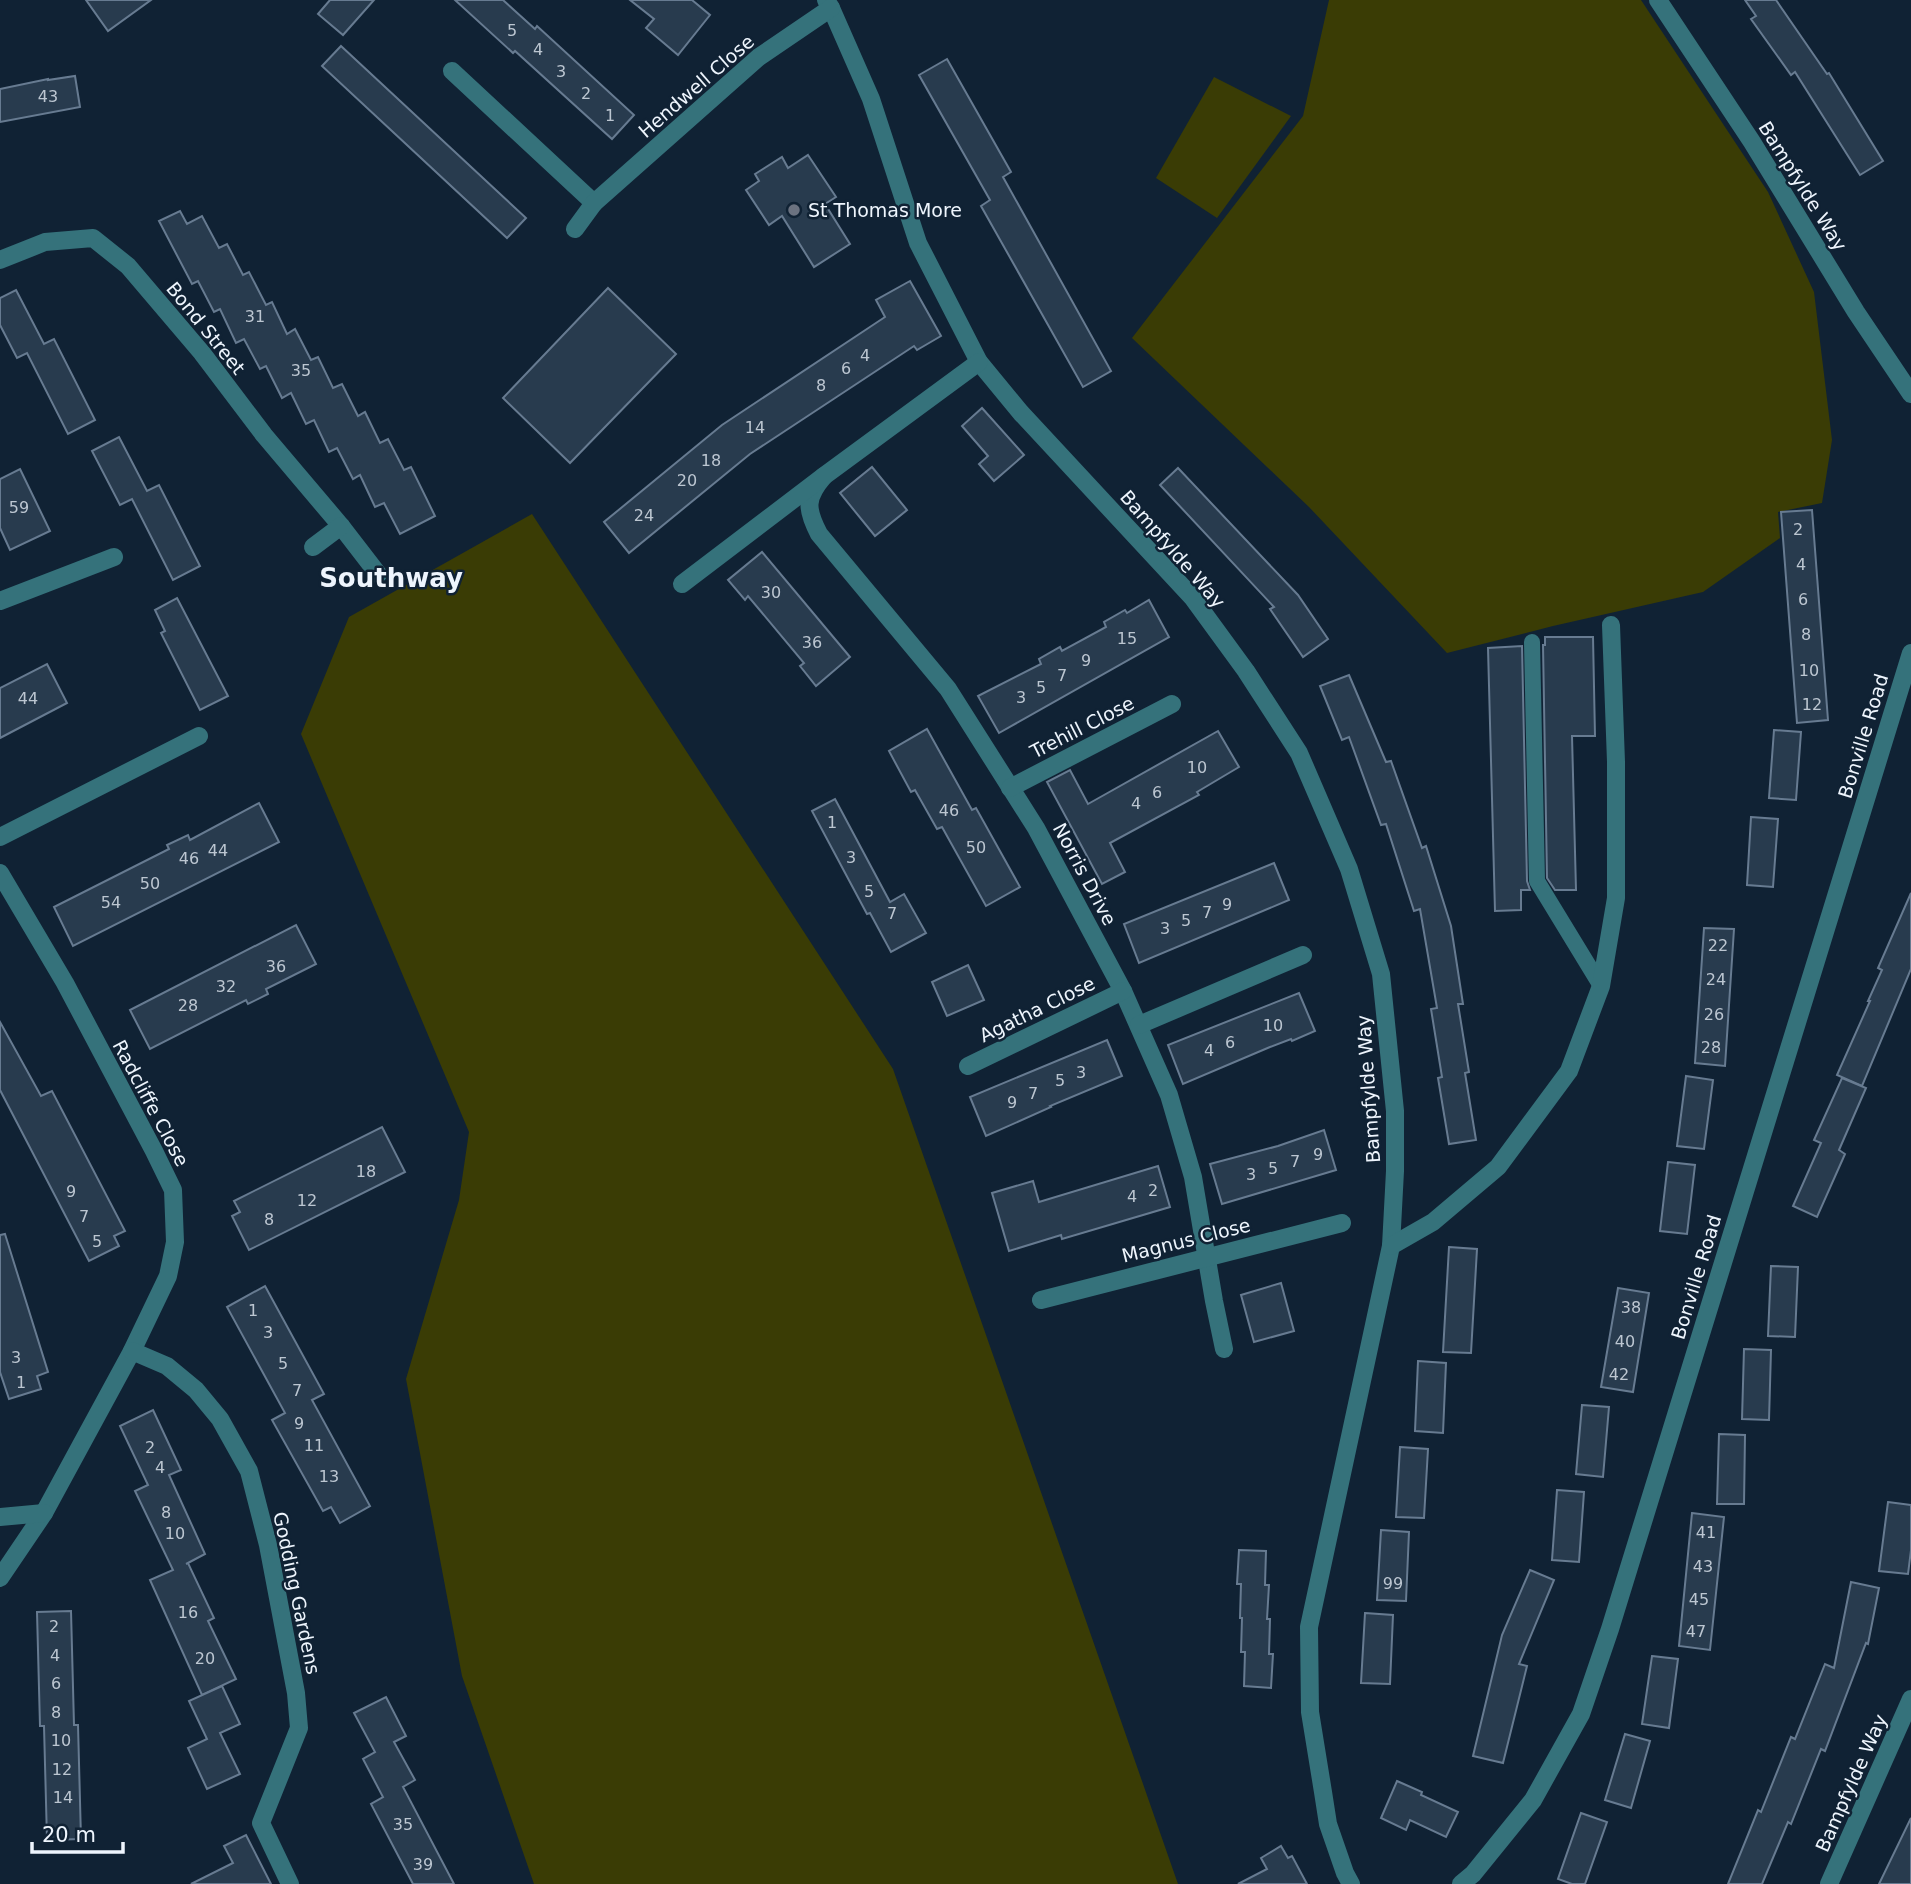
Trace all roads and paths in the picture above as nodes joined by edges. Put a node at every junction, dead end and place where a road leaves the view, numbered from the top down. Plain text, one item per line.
1 (1658, 0) edge
2 (829, 4) edge
3 (452, 71) dead end
4 (594, 204) junction
5 (575, 229) dead end
6 (0, 260) edge
7 (979, 362) junction
8 (1911, 394) edge
9 (824, 476) junction
10 (341, 526) junction
11 (313, 547) dead end
12 (114, 557) dead end
13 (377, 574) dead end
14 (682, 584) dead end
15 (0, 601) edge
16 (1611, 625) dead end
17 (1532, 642) dead end
18 (1911, 653) edge
19 (1172, 704) dead end
20 (199, 736) dead end
21 (1010, 788) junction
22 (0, 837) edge
23 (0, 873) edge
24 (1303, 955) dead end
25 (1601, 986) junction
26 (1123, 990) junction
27 (1139, 1026) junction
28 (968, 1066) dead end
29 (1342, 1223) dead end
30 (1391, 1247) junction
31 (1206, 1256) junction
32 (1041, 1300) dead end
33 (1224, 1349) dead end
34 (132, 1351) junction
35 (44, 1513) junction
36 (0, 1517) edge
37 (0, 1578) edge
38 (1911, 1699) edge
39 (290, 1884) edge
40 (1351, 1884) edge
41 (1461, 1884) edge
42 (1829, 1884) edge

1 - 8 street, Bampfylde Way
2 - 4 street, Hendwell Close
2 - 7 street, Bampfylde Way
3 - 4 street
4 - 5 street, Hendwell Close
6 - 10 street, Bond Street
7 - 9 street, Norris Drive
7 - 30 street, Bampfylde Way
9 - 14 street, Norris Drive
9 - 21 street, Norris Drive
10 - 11 street
10 - 13 street, Bond Street
12 - 15 street
16 - 25 street
17 - 25 lane
18 - 41 street, Bonville Road
19 - 21 street, Trehill Close
20 - 22 street
21 - 26 street, Norris Drive
23 - 34 street, Radcliffe Close
24 - 27 street
25 - 30 street
26 - 27 street, Norris Drive
26 - 28 street, Agatha Close
27 - 31 street, Norris Drive
29 - 31 street, Magnus Close
30 - 40 street, Bampfylde Way
31 - 32 street, Magnus Close
31 - 33 street, Norris Drive
34 - 35 street, Radcliffe Close
34 - 39 street, Godding Gardens
35 - 36 street
35 - 37 street, Radcliffe Close
38 - 42 street, Bampfylde Way

